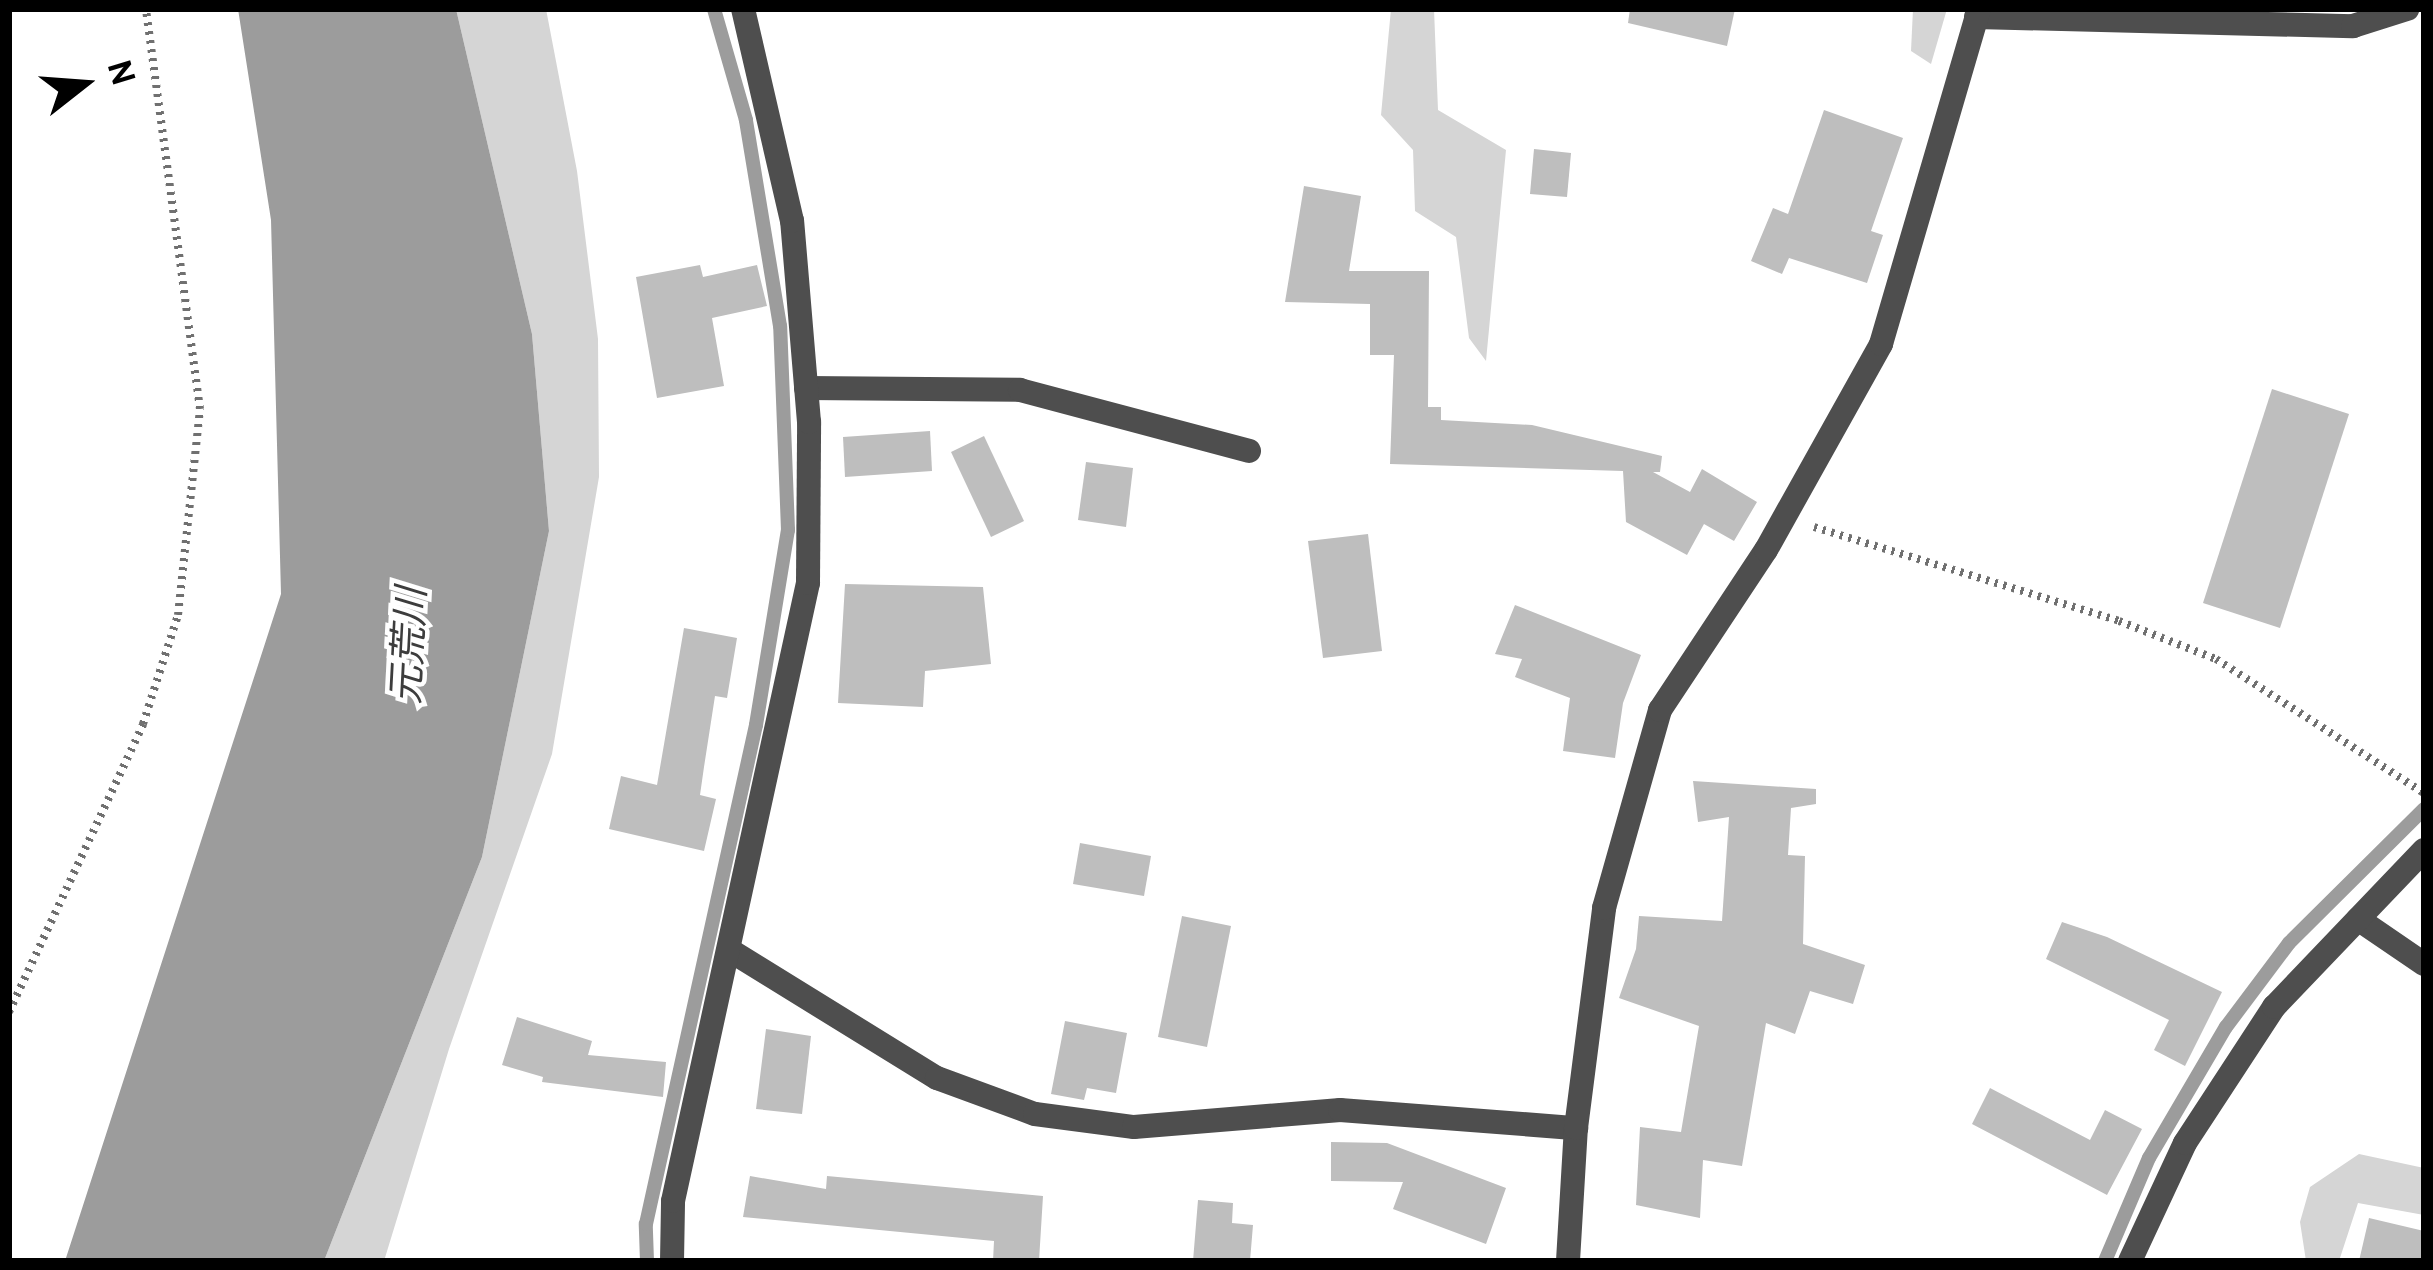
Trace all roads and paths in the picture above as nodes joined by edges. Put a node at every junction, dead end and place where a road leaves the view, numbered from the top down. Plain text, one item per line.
1 (146, 9) edge
2 (743, 9) edge
3 (2407, 9) edge
4 (1977, 13) edge
5 (806, 388) junction
6 (1249, 451) dead end
7 (1784, 518) junction
8 (2424, 793) edge
9 (2424, 850) edge
10 (2358, 919) junction
11 (731, 950) junction
12 (2424, 964) edge
13 (9, 1012) edge
14 (1576, 1128) junction
15 (672, 1261) edge
16 (1568, 1261) edge
17 (2130, 1261) edge

1 - 13 path
2 - 5 street
3 - 4 street
4 - 7 street
5 - 6 street
5 - 11 street
7 - 8 path
7 - 14 street
9 - 10 street
10 - 12 street
10 - 17 street
11 - 14 street
11 - 15 street
14 - 16 street

